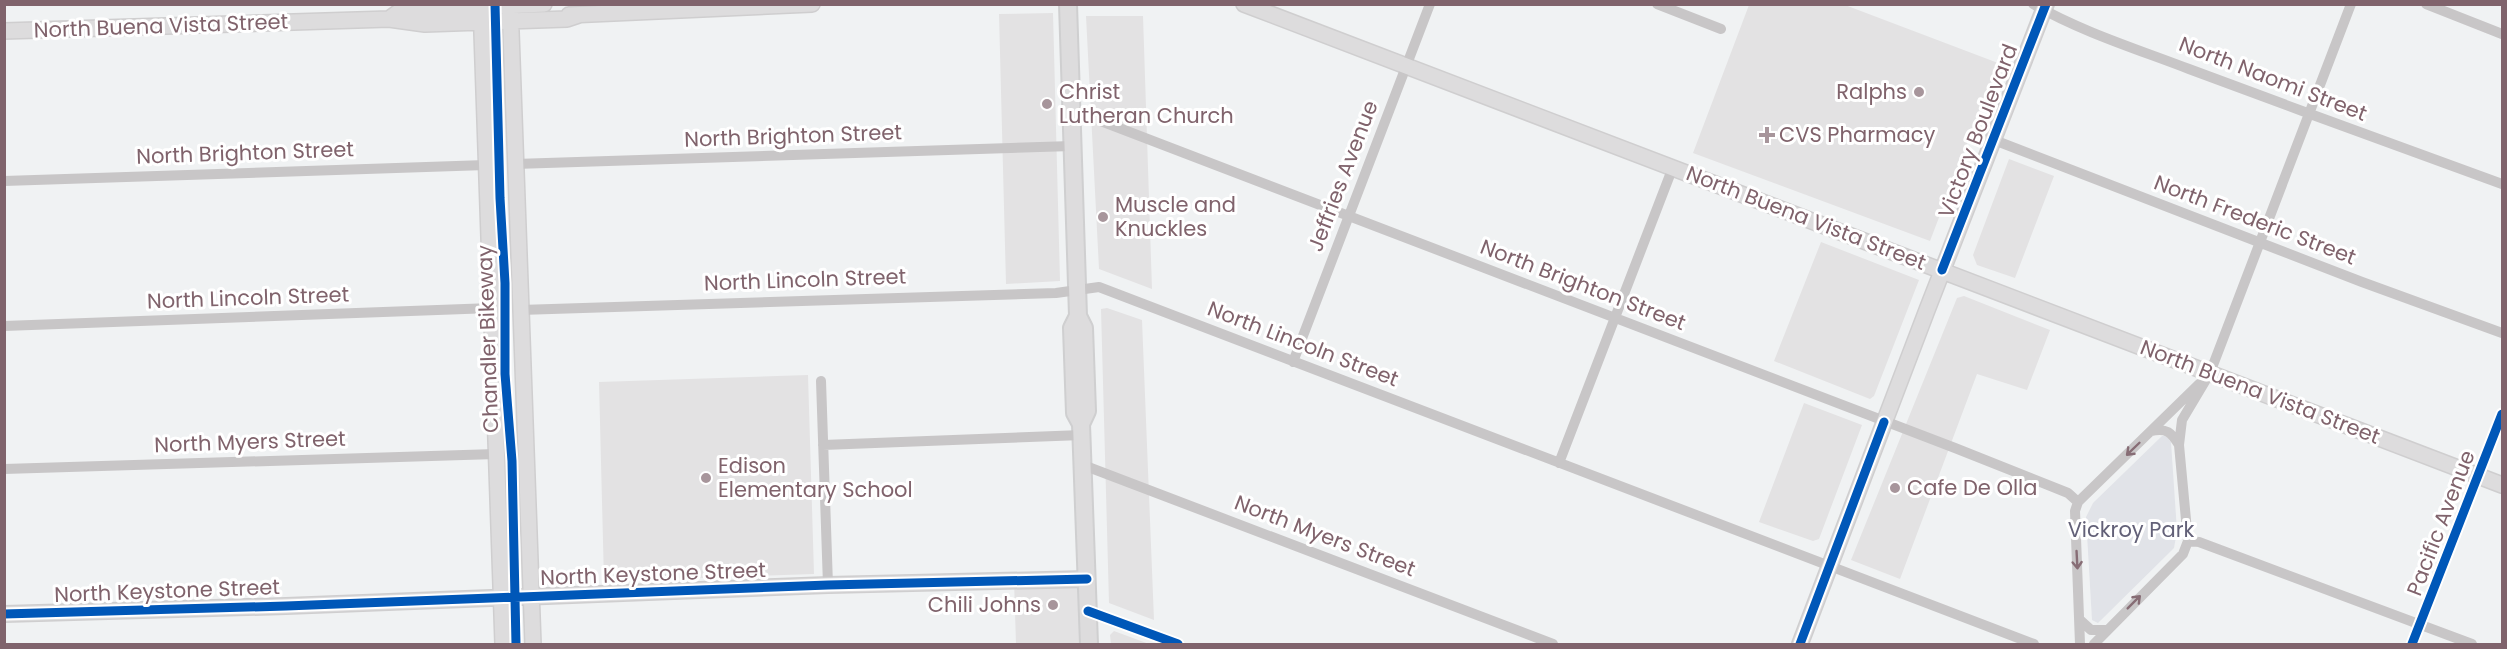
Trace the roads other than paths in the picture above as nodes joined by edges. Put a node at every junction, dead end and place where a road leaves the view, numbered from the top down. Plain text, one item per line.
1 (544, 4) edge
2 (812, 4) edge
3 (1068, 4) edge
4 (1244, 4) edge
5 (1430, 4) edge
6 (1657, 4) edge
7 (2351, 4) edge
8 (2426, 4) edge
9 (2041, 6) edge
10 (482, 11) edge
11 (571, 11) edge
12 (510, 12) edge
13 (1721, 29) dead end
14 (4, 31) edge
15 (2502, 34) edge
16 (1407, 65) junction
17 (1072, 110) junction
18 (2308, 114) junction
19 (1994, 140) junction
20 (1072, 146) junction
21 (515, 164) junction
22 (486, 165) junction
23 (1673, 167) junction
24 (4, 181) edge
25 (2502, 184) edge
26 (1349, 216) junction
27 (2258, 243) junction
28 (1942, 270) junction
29 (1077, 290) junction
30 (492, 308) junction
31 (520, 310) junction
32 (1616, 318) junction
33 (4, 326) edge
34 (2502, 333) edge
35 (1293, 362) junction
36 (2210, 373) junction
37 (821, 381) dead end
38 (2502, 414) edge
39 (1884, 422) junction
40 (1082, 429) junction
41 (2151, 431) junction
42 (823, 445) junction
43 (2179, 445) junction
44 (496, 454) junction
45 (1559, 463) junction
46 (1083, 465) junction
47 (4, 469) edge
48 (2478, 475) junction
49 (2502, 485) edge
50 (2078, 502) junction
51 (2188, 541) junction
52 (1829, 568) junction
53 (1087, 579) junction
54 (828, 585) junction
55 (530, 597) junction
56 (502, 598) junction
57 (1088, 611) junction
58 (4, 614) edge
59 (2080, 620) junction
60 (2420, 624) junction
61 (2106, 630) junction
62 (503, 645) edge
63 (532, 645) edge
64 (1089, 645) edge
65 (1178, 645) edge
66 (1553, 645) edge
67 (1800, 645) edge
68 (2034, 645) edge
69 (2080, 645) edge
70 (2094, 645) edge
71 (2412, 645) edge
72 (2472, 645) edge

1 - 12 main road, North Buena Vista Street
2 - 11 main road, North Buena Vista Street
3 - 17 main road
4 - 16 main road, North Buena Vista Street
5 - 16 street, Jeffries Avenue
6 - 13 street
7 - 18 street
8 - 15 street
9 - 18 street, North Naomi Street
9 - 19 main road, Victory Boulevard
10 - 12 main road, North Buena Vista Street
10 - 14 main road, North Buena Vista Street
10 - 22 main road
11 - 12 main road, North Buena Vista Street
12 - 21 main road
16 - 23 main road, North Buena Vista Street
16 - 26 street, Jeffries Avenue
17 - 20 main road
17 - 26 street, North Brighton Street
18 - 25 street, North Naomi Street
18 - 27 street
19 - 27 street, North Frederic Street
19 - 28 main road, Victory Boulevard
20 - 21 street, North Brighton Street
20 - 29 main road
21 - 31 main road
22 - 24 street, North Brighton Street
22 - 30 main road
23 - 28 main road, North Buena Vista Street
23 - 32 street
26 - 32 street, North Brighton Street
26 - 35 street, Jeffries Avenue
27 - 34 street, North Frederic Street
27 - 36 street
28 - 36 main road, North Buena Vista Street
28 - 39 main road, Victory Boulevard
29 - 31 street, North Lincoln Street
29 - 35 street, North Lincoln Street
29 - 40 main road
30 - 33 street, North Lincoln Street
30 - 44 main road
31 - 55 main road
32 - 39 street, North Brighton Street
32 - 45 street
35 - 45 street, North Lincoln Street
36 - 41 street
36 - 43 street
36 - 48 main road, North Buena Vista Street
37 - 42 street
38 - 48 street, Pacific Avenue
39 - 50 street, North Brighton Street
39 - 52 main road, Victory Boulevard
40 - 42 street
40 - 46 main road
41 - 43 street
41 -> 50 street
42 - 54 street
43 - 51 street
44 - 47 street, North Myers Street
44 - 56 main road
45 - 52 street, North Lincoln Street
46 - 53 main road
46 - 66 street, North Myers Street
48 - 49 main road, North Buena Vista Street
48 - 60 street, Pacific Avenue
50 -> 59 street
51 - 60 street
61 -> 51 street
52 - 67 main road, Victory Boulevard
52 - 68 street, North Lincoln Street
53 - 54 main road, North Keystone Street
53 - 57 main road
54 - 55 main road, North Keystone Street
55 - 56 main road, North Keystone Street
55 - 63 main road
56 - 58 main road, North Keystone Street
56 - 62 main road
57 - 64 main road
57 - 65 street
59 - 61 street
59 - 69 street
60 - 71 street, Pacific Avenue
60 - 72 street
61 - 70 street

